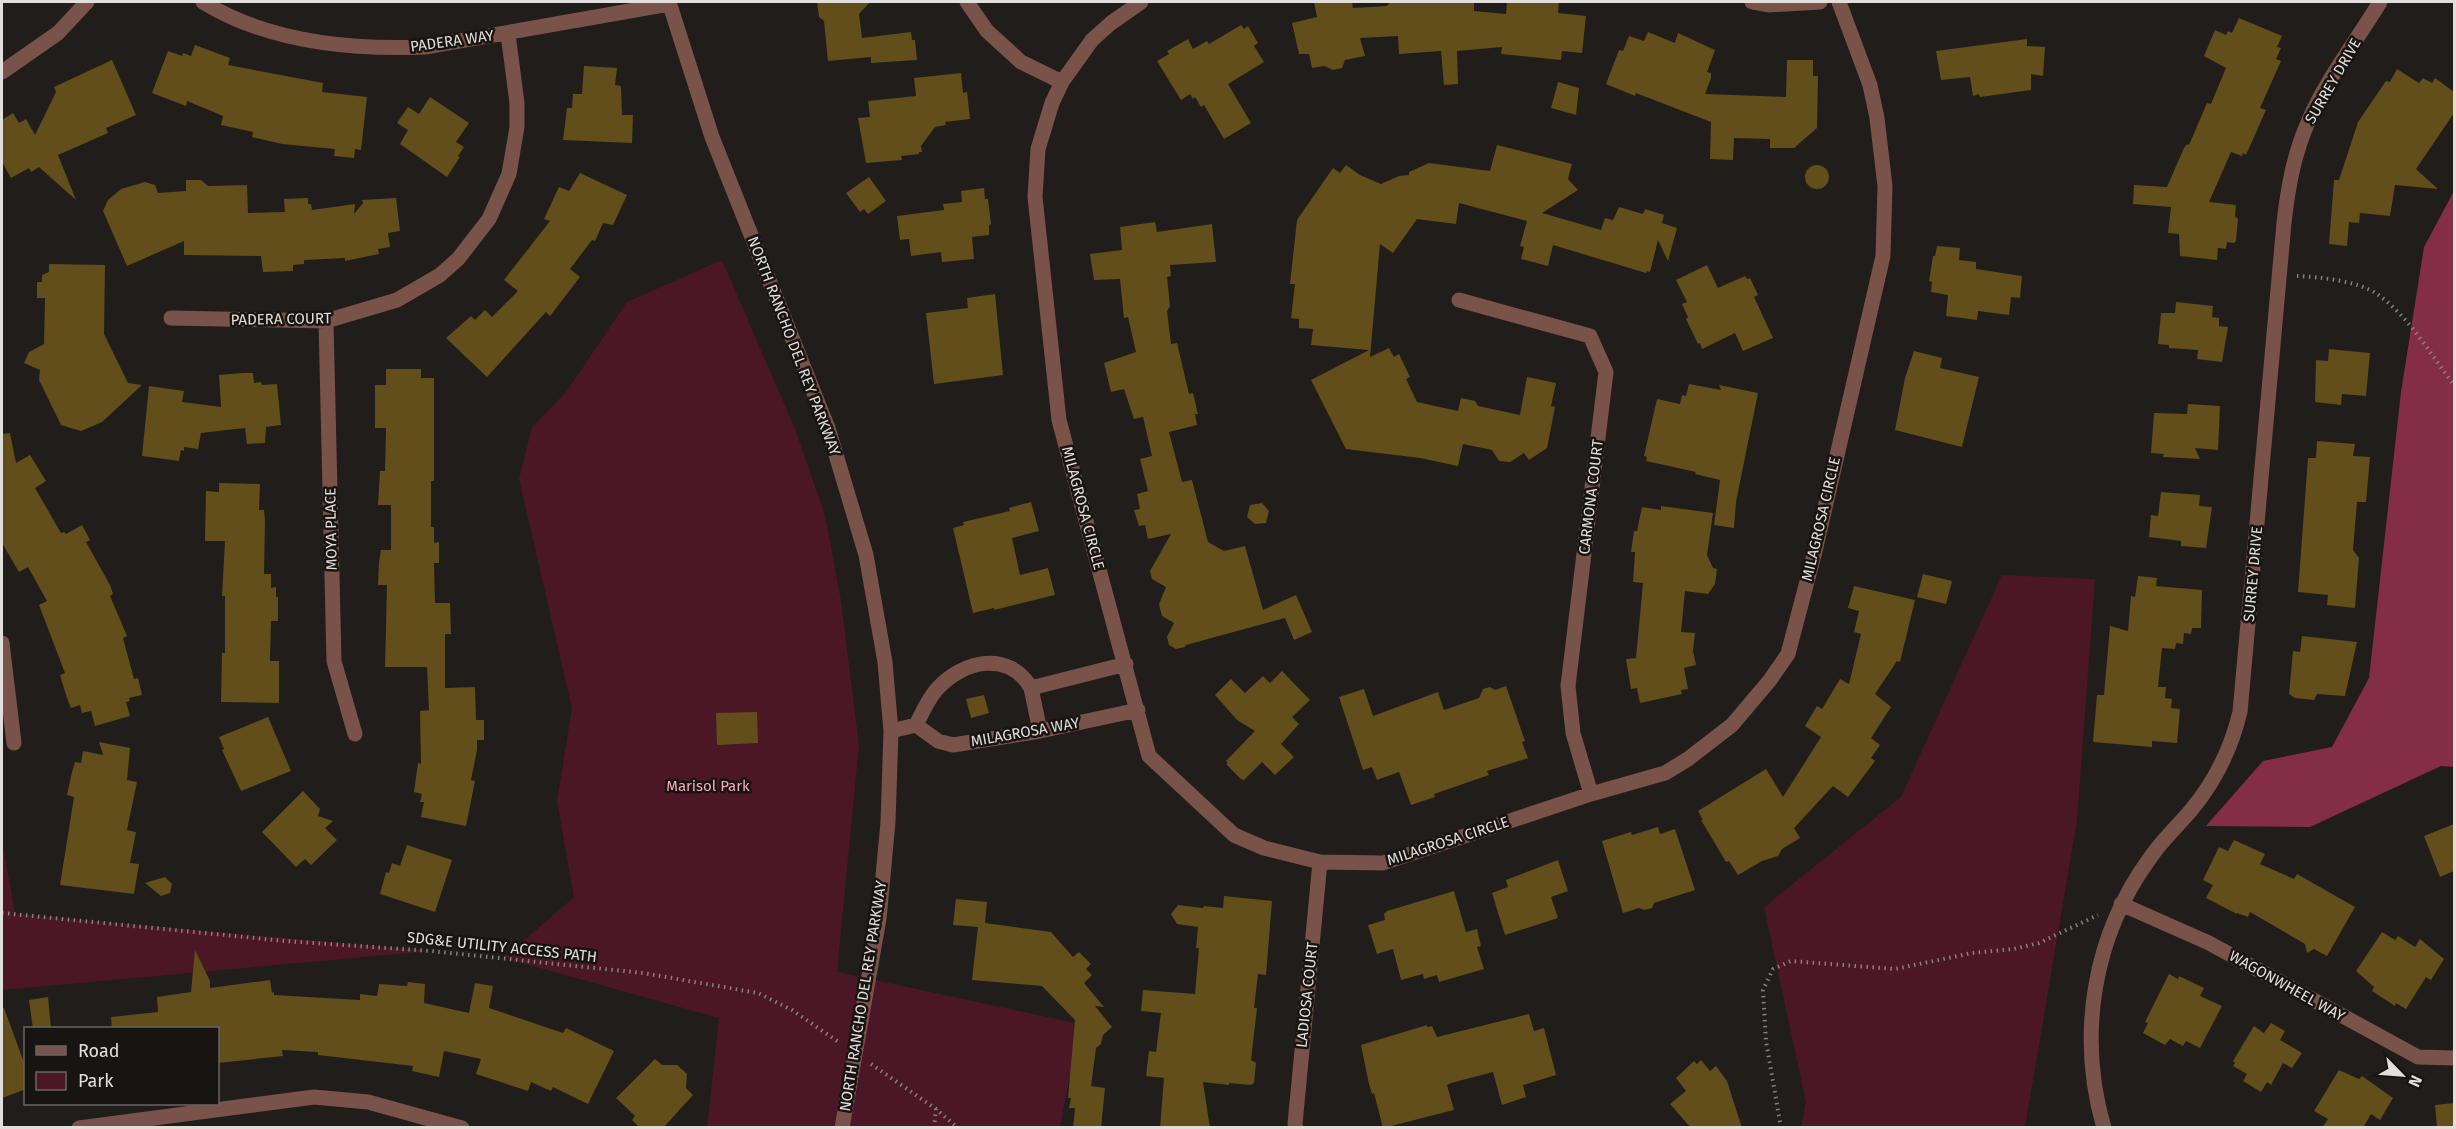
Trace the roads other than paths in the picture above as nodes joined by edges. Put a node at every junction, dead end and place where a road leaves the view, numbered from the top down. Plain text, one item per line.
1 (87, 2) edge
2 (203, 2) edge
3 (967, 2) edge
4 (1141, 2) edge
5 (1752, 2) edge
6 (1820, 2) edge
7 (1839, 2) edge
8 (2380, 2) edge
9 (669, 3) edge
10 (508, 34) junction
11 (2, 72) edge
12 (1062, 82) junction
13 (1459, 300) dead end
14 (171, 318) dead end
15 (326, 321) junction
16 (2, 643) edge
17 (1126, 664) junction
18 (1032, 688) junction
19 (1138, 710) junction
20 (916, 725) junction
21 (891, 731) junction
22 (1040, 731) junction
23 (355, 734) dead end
24 (14, 743) dead end
25 (1591, 794) junction
26 (1320, 862) junction
27 (2121, 904) junction
28 (2454, 1058) edge
29 (79, 1128) edge
30 (462, 1128) edge
31 (842, 1128) edge
32 (1296, 1128) edge
33 (2104, 1128) edge

1 - 11 street
2 - 10 street, PADERA WAY
3 - 12 street
4 - 12 street, MILAGROSA CIRCLE
5 - 6 street
7 - 25 street, MILAGROSA CIRCLE
8 - 27 street, SURREY DRIVE
9 - 10 street, PADERA WAY
9 - 21 street, NORTH RANCHO DEL REY PARKWAY
10 - 15 street, PADERA COURT
12 - 17 street, MILAGROSA CIRCLE
13 - 25 street, CARMONA COURT
14 - 15 street, PADERA COURT
15 - 23 street, MOYA PLACE
16 - 24 street
17 - 18 street
17 - 19 street, MILAGROSA CIRCLE
18 - 20 street
18 - 22 street
19 - 22 street, MILAGROSA WAY
19 - 26 street, MILAGROSA CIRCLE
20 - 21 street
20 - 22 street, MILAGROSA WAY
21 - 31 street, NORTH RANCHO DEL REY PARKWAY
25 - 26 street, MILAGROSA CIRCLE
26 - 32 street, LADIOSA COURT
27 - 28 street, WAGONWHEEL WAY
27 - 33 street, SURREY DRIVE
29 - 30 street

